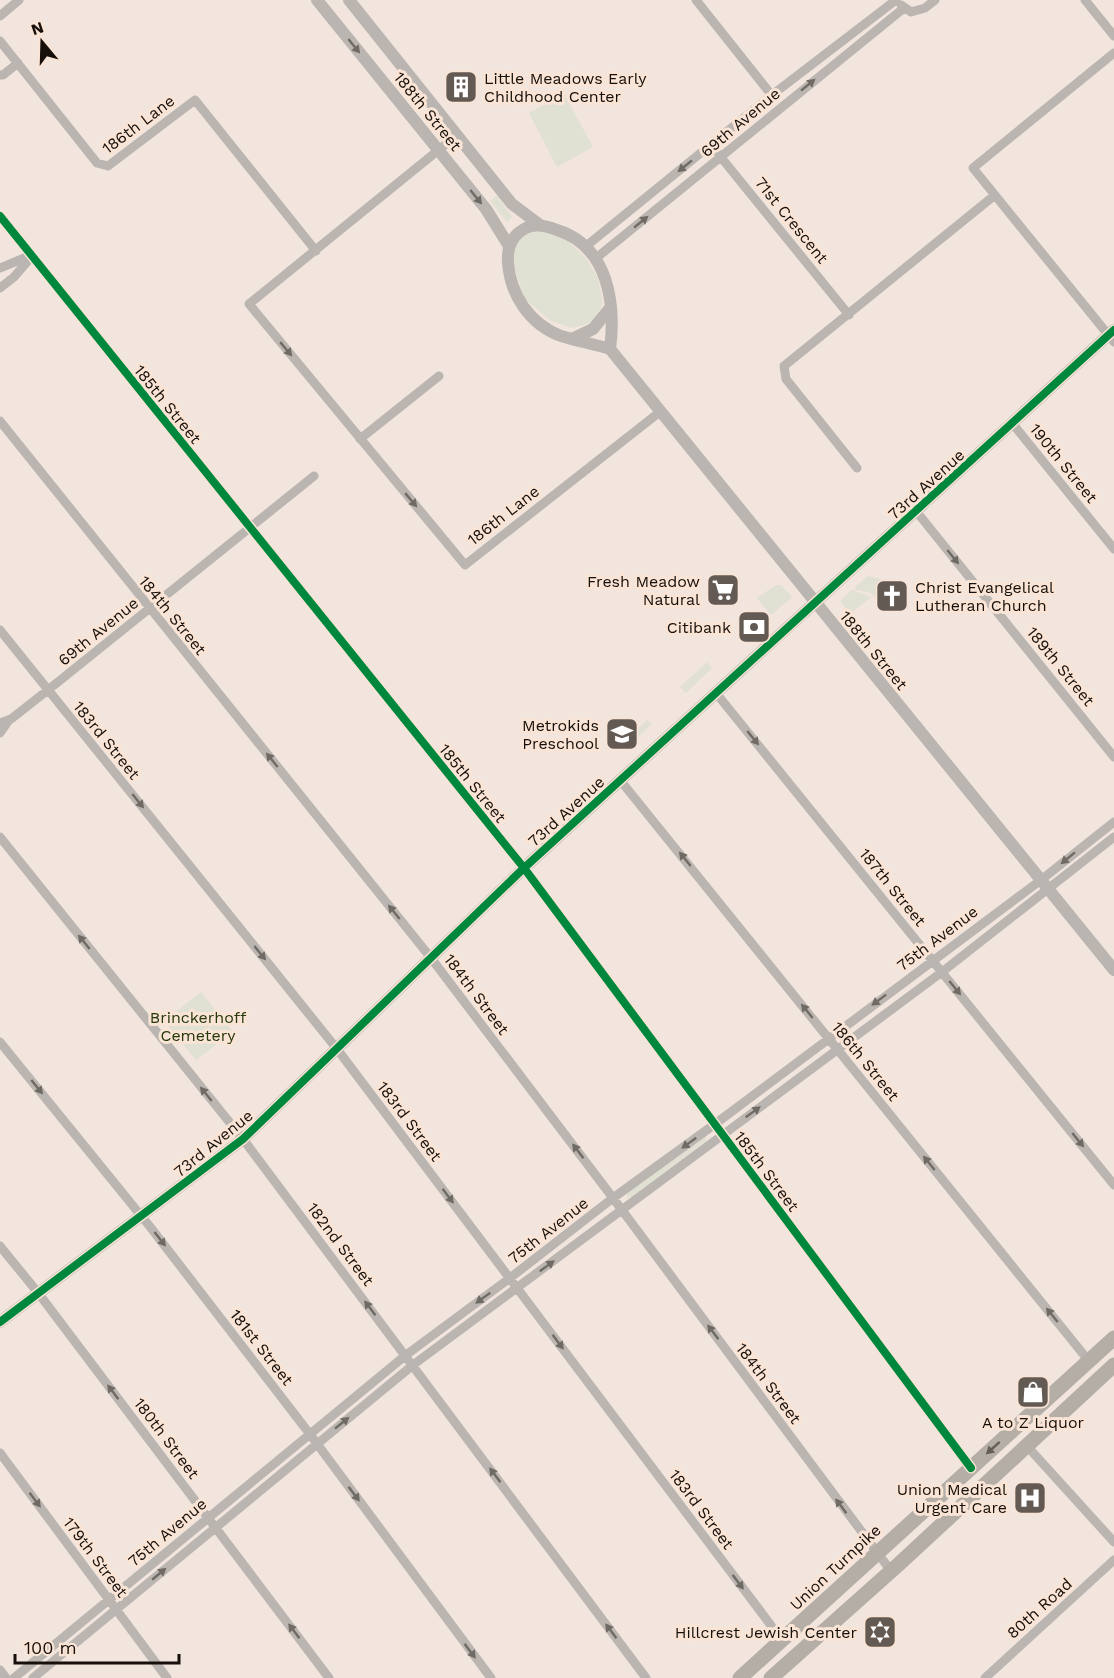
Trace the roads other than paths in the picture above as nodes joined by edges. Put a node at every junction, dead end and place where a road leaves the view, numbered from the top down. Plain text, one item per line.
1 (19, 0) edge
2 (317, 0) edge
3 (349, 0) edge
4 (696, 0) edge
5 (896, 0) edge
6 (935, 0) edge
7 (1085, 0) edge
8 (904, 8) junction
9 (0, 16) edge
10 (1114, 36) edge
11 (0, 41) edge
12 (1114, 52) edge
13 (18, 63) junction
14 (0, 75) edge
15 (772, 95) junction
16 (782, 106) junction
17 (457, 135) junction
18 (711, 145) junction
19 (438, 150) junction
20 (721, 157) junction
21 (995, 195) junction
22 (0, 216) edge
23 (540, 225) junction
24 (509, 246) junction
25 (585, 247) junction
26 (316, 251) junction
27 (32, 256) junction
28 (595, 259) junction
29 (0, 268) edge
30 (0, 288) edge
31 (610, 308) junction
32 (849, 315) junction
33 (1112, 336) edge
34 (572, 339) junction
35 (610, 349) junction
36 (439, 376) dead end
37 (661, 411) junction
38 (0, 421) edge
39 (1012, 423) junction
40 (360, 439) junction
41 (857, 468) dead end
42 (314, 476) dead end
43 (916, 511) junction
44 (250, 527) junction
45 (1114, 549) edge
46 (814, 603) junction
47 (150, 609) junction
48 (0, 630) edge
49 (48, 690) junction
50 (716, 693) junction
51 (11, 718) junction
52 (0, 723) edge
53 (0, 733) edge
54 (1114, 756) edge
55 (620, 780) junction
56 (1114, 822) edge
57 (0, 837) edge
58 (1114, 837) edge
59 (524, 868) junction
60 (1045, 885) junction
61 (431, 958) junction
62 (932, 960) junction
63 (1114, 970) edge
64 (942, 972) junction
65 (828, 1037) junction
66 (0, 1042) edge
67 (337, 1049) junction
68 (838, 1050) junction
69 (715, 1124) junction
70 (723, 1134) junction
71 (243, 1139) junction
72 (1114, 1185) edge
73 (613, 1198) junction
74 (622, 1211) junction
75 (143, 1217) junction
76 (0, 1246) edge
77 (510, 1278) junction
78 (518, 1288) junction
79 (39, 1294) junction
80 (0, 1322) edge
81 (1114, 1338) edge
82 (406, 1355) junction
83 (1088, 1360) junction
84 (413, 1365) junction
85 (1114, 1365) edge
86 (309, 1433) junction
87 (316, 1443) junction
88 (1026, 1445) junction
89 (0, 1453) edge
90 (970, 1468) junction
91 (209, 1518) junction
92 (215, 1526) junction
93 (1114, 1542) edge
94 (876, 1553) junction
95 (1114, 1560) edge
96 (891, 1571) junction
97 (109, 1600) junction
98 (116, 1609) junction
99 (782, 1640) junction
100 (0, 1670) edge
101 (6, 1678) edge
102 (14, 1678) edge
103 (33, 1678) edge
104 (168, 1678) edge
105 (329, 1678) edge
106 (491, 1678) edge
107 (646, 1678) edge
108 (740, 1678) edge
109 (771, 1678) edge
110 (985, 1678) edge

1 - 9 street
2 -> 19 street, 188th Street
3 - 17 street, 188th Street
4 - 15 street
5 - 8 street, 69th Avenue
5 - 15 street, 69th Avenue
6 - 8 street, 69th Avenue
7 - 10 street
16 -> 8 street, 69th Avenue
11 - 13 street, 186th Lane
12 - 21 street
13 - 14 street
13 - 26 street, 186th Lane
15 - 16 street
15 - 18 street, 69th Avenue
16 - 20 street, 69th Avenue
17 - 19 street, 186th Lane
17 - 23 street, 188th Street
18 - 20 street, 71st Crescent
18 -> 25 street, 69th Avenue
19 -> 24 street, 188th Street
19 - 26 street, 186th Lane
28 -> 20 street, 69th Avenue
20 - 32 street, 71st Crescent
21 - 32 street
21 - 33 street
22 - 27 street, 185th Street
23 - 24 street
23 - 25 street, 188th Street
24 - 34 street
25 - 28 street, 188th Street
26 -> 40 street, 186th Lane
27 - 29 street
27 - 30 street
27 - 44 street, 185th Street
28 - 31 street, 188th Street
31 - 34 street
31 - 35 street, 188th Street
32 - 41 street
33 - 39 street, 73rd Avenue
34 - 35 street
35 - 37 street, 188th Street
36 - 40 street
40 -> 37 street, 186th Lane
37 - 46 street, 188th Street
38 - 47 street, 184th Street
39 - 43 street, 73rd Avenue
39 - 45 street, 190th Street
42 - 44 street, 69th Avenue
43 - 46 street, 73rd Avenue
43 -> 54 street, 189th Street
44 - 47 street, 69th Avenue
44 - 59 street, 185th Street
46 - 50 street, 73rd Avenue
46 - 60 street, 188th Street
47 - 49 street, 69th Avenue
61 -> 47 street, 184th Street
48 - 49 street, 183rd Street
49 - 51 street, 69th Avenue
49 -> 67 street, 183rd Street
50 - 55 street, 73rd Avenue
50 -> 62 street, 187th Street
51 - 52 street, 69th Avenue
51 - 53 street, 69th Avenue
55 - 59 street, 73rd Avenue
65 -> 55 street, 186th Street
56 -> 60 street, 75th Avenue
71 -> 57 street, 182nd Street
58 - 60 street, 75th Avenue
59 - 61 street, 73rd Avenue
59 - 69 street, 185th Street
60 - 62 street, 75th Avenue
60 - 63 street, 188th Street
60 - 64 street, 75th Avenue
61 - 67 street, 73rd Avenue
73 -> 61 street, 184th Street
62 - 64 street, 187th Street
62 -> 65 street, 75th Avenue
64 - 68 street, 75th Avenue
64 -> 72 street, 187th Street
65 - 68 street, 186th Street
65 - 69 street, 75th Avenue
66 -> 75 street, 181st Street
67 - 71 street, 73rd Avenue
67 -> 77 street, 183rd Street
70 -> 68 street, 75th Avenue
83 -> 68 street, 186th Street
69 - 70 street, 185th Street
69 -> 73 street, 75th Avenue
70 - 74 street, 75th Avenue
70 - 90 street, 185th Street
71 - 75 street, 73rd Avenue
82 -> 71 street, 182nd Street
73 - 74 street, 184th Street
73 - 77 street, 75th Avenue
78 -> 74 street, 75th Avenue
94 -> 74 street, 184th Street
75 - 79 street, 73rd Avenue
75 -> 86 street, 181st Street
76 - 79 street, 180th Street
77 - 78 street, 183rd Street
77 -> 82 street, 75th Avenue
78 - 84 street, 75th Avenue
78 -> 99 street, 183rd Street
79 - 80 street, 73rd Avenue
91 -> 79 street, 180th Street
81 - 83 main road, Union Turnpike
82 - 84 street, 182nd Street
82 - 86 street, 75th Avenue
83 -> 90 main road, Union Turnpike
87 -> 84 street, 75th Avenue
107 -> 84 street, 182nd Street
85 - 88 main road
86 - 87 street, 181st Street
86 - 91 street, 75th Avenue
87 - 92 street, 75th Avenue
87 -> 106 street, 181st Street
88 - 93 street
88 - 96 main road
89 -> 97 street, 179th Street
90 - 94 main road, Union Turnpike
91 - 92 street, 180th Street
91 - 97 street, 75th Avenue
98 -> 92 street, 75th Avenue
105 -> 92 street, 180th Street
94 - 96 street, 184th Street
94 - 99 main road, Union Turnpike
95 - 110 street, 80th Road
96 - 109 main road
97 - 98 street, 179th Street
97 - 102 street, 75th Avenue
98 - 103 street, 75th Avenue
98 - 104 street, 179th Street
99 - 108 main road, Union Turnpike
100 - 101 street

